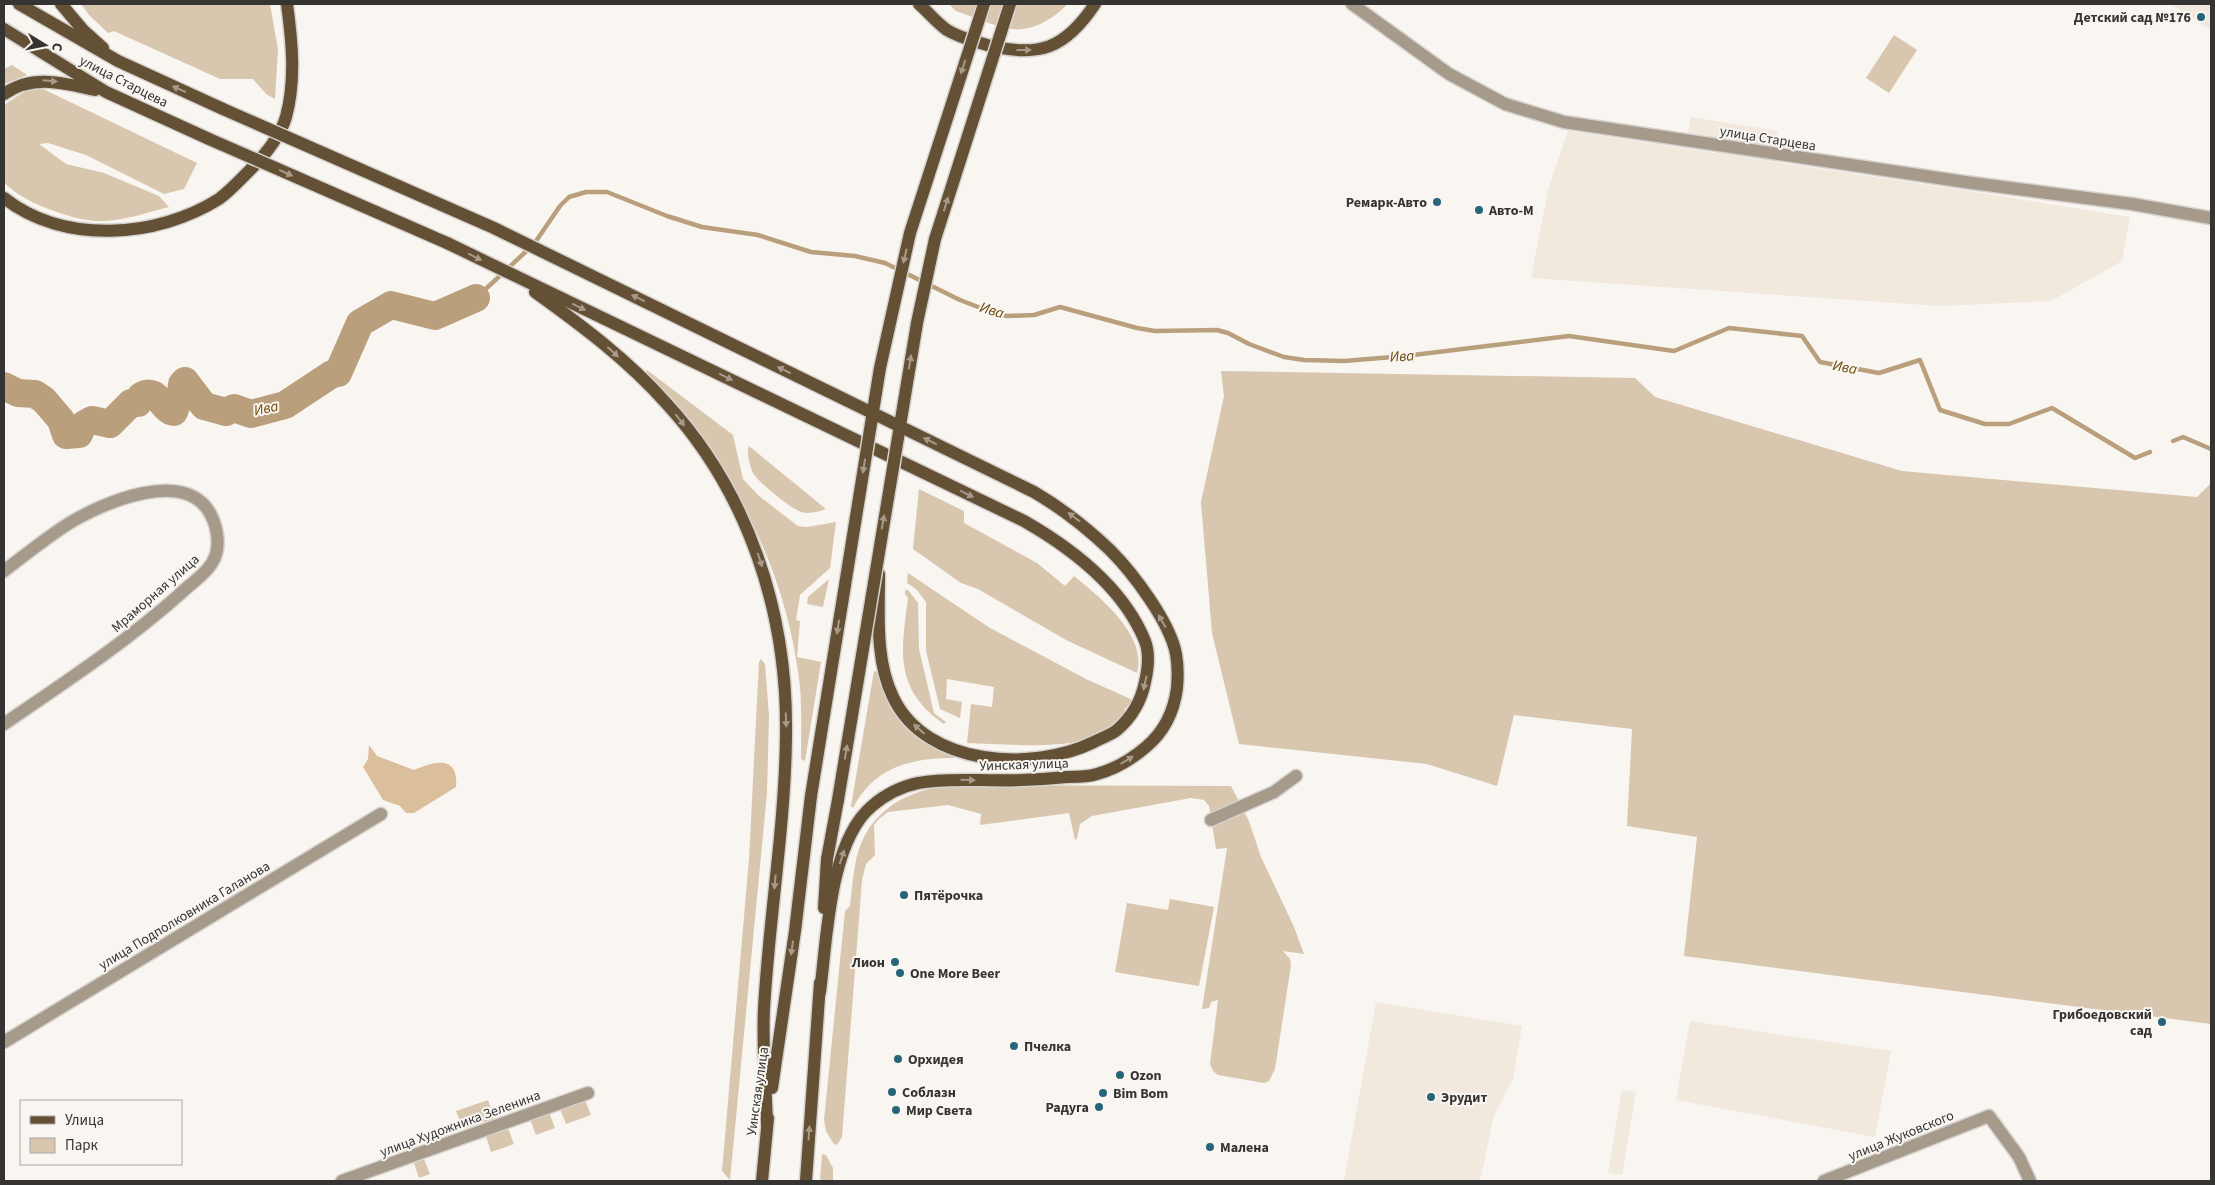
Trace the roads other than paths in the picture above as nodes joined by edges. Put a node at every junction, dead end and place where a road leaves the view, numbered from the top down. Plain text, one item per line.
1 (19, 4) edge
2 (287, 4) edge
3 (984, 4) edge
4 (1010, 4) edge
5 (1095, 4) edge
6 (1352, 4) edge
7 (64, 6) edge
8 (923, 6) edge
9 (4, 29) edge
10 (118, 61) junction
11 (106, 92) junction
12 (4, 94) edge
13 (5, 198) edge
14 (2211, 218) edge
15 (504, 270) junction
16 (1110, 550) joint
17 (878, 552) junction
18 (4, 571) edge
19 (4, 724) edge
20 (1296, 776) dead end
21 (381, 814) dead end
22 (1211, 820) dead end
23 (820, 992) junction
24 (4, 1042) edge
25 (588, 1093) dead end
26 (767, 1125) junction
27 (342, 1181) edge
28 (762, 1181) edge
29 (806, 1181) edge
30 (1824, 1181) edge
31 (2030, 1181) edge

1 - 10 main road, улица Старцева
2 - 13 main road
3 -> 26 main road, Уинская улица, bridge
17 -> 4 main road, bridge
8 -> 5 main road
6 - 14 street, улица Старцева
7 - 10 main road
9 - 11 main road, улица Старцева
16 -> 10 main road, улица Старцева, bridge
12 -> 11 main road
11 -> 15 main road, улица Старцева, bridge
15 -> 17 main road, Уинская улица, bridge
15 -> 26 main road
23 -> 16 main road, Уинская улица
23 -> 17 main road, Уинская улица, bridge
18 - 19 street, Мраморная улица
20 - 22 street
21 - 24 street, улица Подполковника Галанова
29 -> 23 main road, Уинская улица
25 - 27 street, улица Художника Зеленина
26 - 28 main road, Уинская улица
30 - 31 street, улица Жуковского

